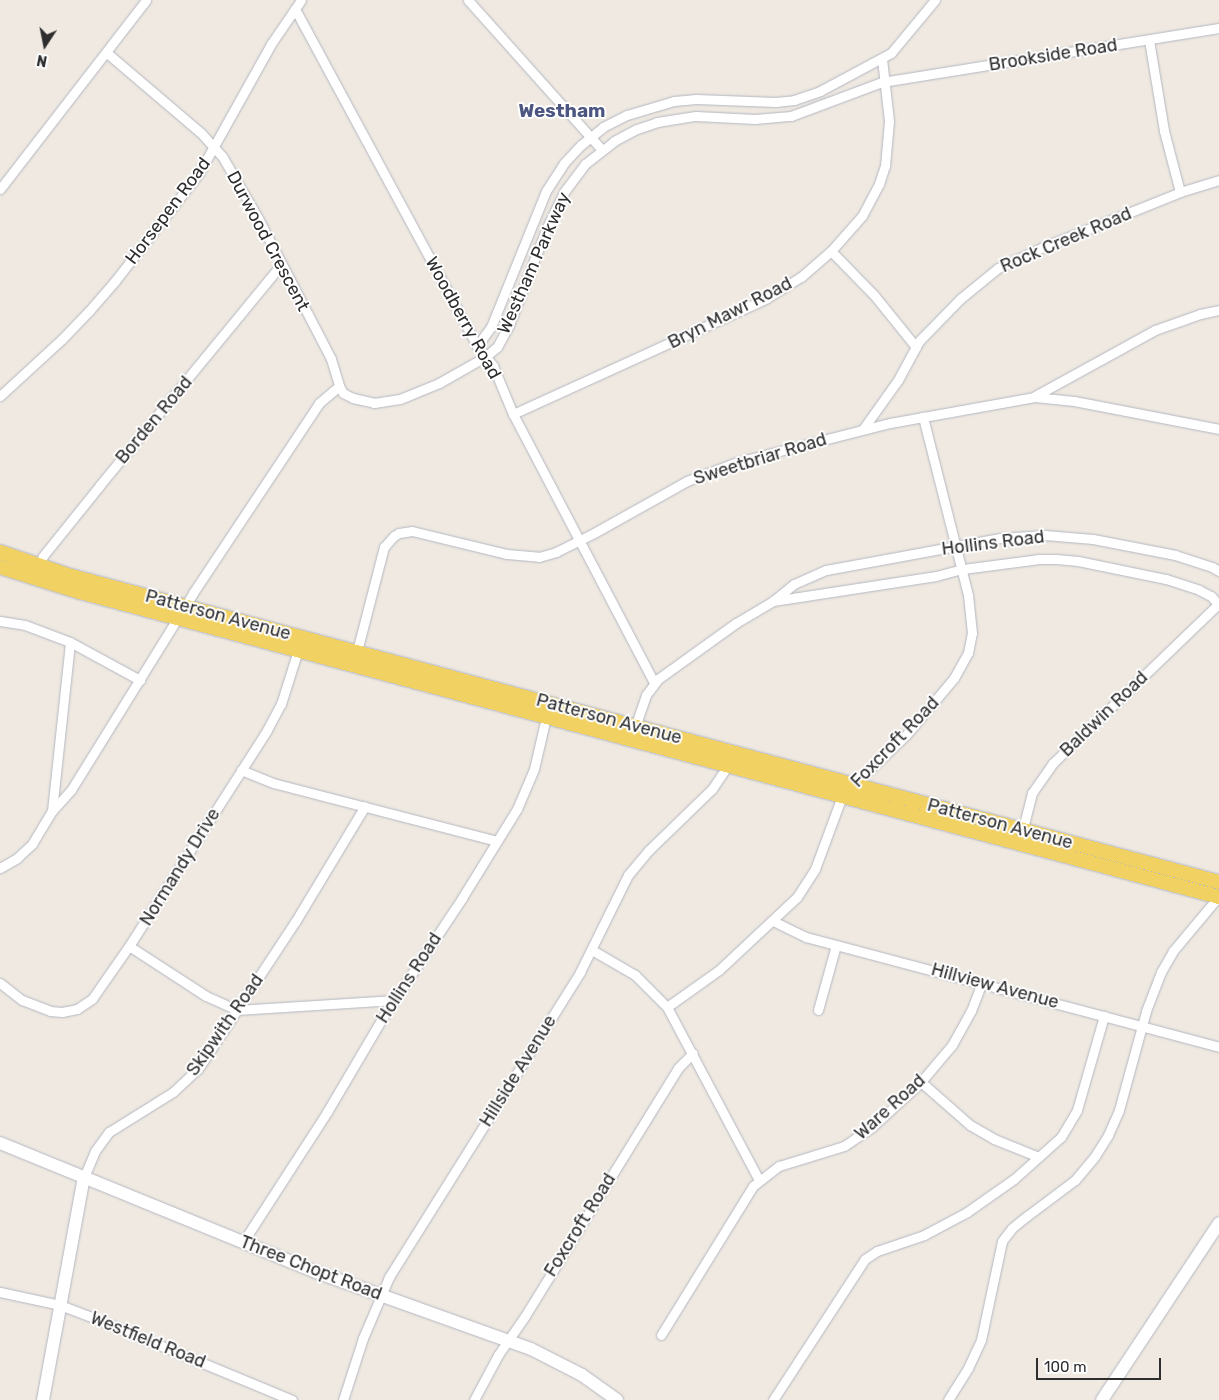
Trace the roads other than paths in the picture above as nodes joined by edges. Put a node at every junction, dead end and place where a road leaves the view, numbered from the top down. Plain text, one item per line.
1 (146, 0) edge
2 (301, 0) edge
3 (468, 0) edge
4 (936, 0) edge
5 (295, 9) junction
6 (1219, 28) edge
7 (1148, 40) junction
8 (107, 53) junction
9 (882, 59) junction
10 (886, 81) junction
11 (591, 137) junction
12 (215, 147) junction
13 (602, 150) junction
14 (1219, 180) edge
15 (0, 189) edge
16 (1180, 192) junction
17 (831, 251) junction
18 (281, 265) junction
19 (1219, 310) edge
20 (477, 346) junction
21 (916, 347) junction
22 (485, 357) junction
23 (339, 386) junction
24 (0, 396) edge
25 (1035, 397) junction
26 (513, 414) junction
27 (923, 417) junction
28 (863, 429) junction
29 (1219, 429) edge
30 (580, 540) junction
31 (956, 546) junction
32 (0, 552) edge
33 (38, 566) junction
34 (0, 567) edge
35 (963, 568) junction
36 (1219, 571) edge
37 (32, 578) junction
38 (773, 601) junction
39 (1219, 604) edge
40 (182, 612) junction
41 (0, 621) edge
42 (70, 642) junction
43 (300, 644) junction
44 (355, 659) junction
45 (140, 680) junction
46 (654, 683) junction
47 (547, 710) junction
48 (635, 726) junction
49 (631, 740) junction
50 (735, 753) junction
51 (728, 766) junction
52 (241, 770) junction
53 (854, 785) junction
54 (842, 796) junction
55 (366, 806) junction
56 (52, 811) junction
57 (1022, 830) junction
58 (497, 841) junction
59 (1019, 844) junction
60 (0, 868) edge
61 (1219, 882) edge
62 (1219, 897) edge
63 (773, 921) junction
64 (836, 945) junction
65 (129, 946) junction
66 (592, 950) junction
67 (0, 983) edge
68 (982, 983) junction
69 (394, 1000) junction
70 (667, 1007) junction
71 (238, 1010) junction
72 (818, 1010) dead end
73 (1104, 1016) junction
74 (1142, 1026) junction
75 (1219, 1047) edge
76 (693, 1053) junction
77 (921, 1082) junction
78 (0, 1143) edge
79 (1039, 1157) junction
80 (84, 1177) junction
81 (759, 1180) junction
82 (1219, 1223) edge
83 (243, 1242) junction
84 (0, 1292) edge
85 (380, 1296) junction
86 (60, 1306) junction
87 (661, 1335) dead end
88 (508, 1340) junction
89 (43, 1400) edge
90 (292, 1400) edge
91 (343, 1400) edge
92 (474, 1400) edge
93 (618, 1400) edge
94 (773, 1400) edge
95 (948, 1400) edge
96 (1102, 1400) edge

1 - 8 street
2 - 5 street, Horsepen Road
3 - 11 street
4 - 9 street, Westham Parkway
5 - 12 street, Horsepen Road
5 - 20 street, Woodberry Road
6 - 7 street, Brookside Road
7 - 10 street, Brookside Road
7 - 16 street
8 - 12 street, Durwood Crescent
8 - 15 street
9 - 10 street, Bryn Mawr Road
9 - 11 street, Westham Parkway
10 - 13 street, Westham Parkway
10 - 17 street, Bryn Mawr Road
11 - 13 street
11 - 20 street, Westham Parkway
12 - 18 street, Durwood Crescent
12 - 24 street, Horsepen Road
13 - 22 street, Westham Parkway
14 - 16 street, Rock Creek Road
16 - 21 street, Rock Creek Road
17 - 21 street
17 - 26 street, Bryn Mawr Road
18 - 23 street, Durwood Crescent
18 - 33 street, Borden Road
19 - 25 street
20 - 22 street, Woodberry Road
21 - 28 street, Rock Creek Road
22 - 23 street, Westham Parkway
22 - 26 street, Woodberry Road
23 - 40 street
25 - 27 street, Sweetbriar Road
25 - 29 street, Sweetbriar Road
26 - 30 street, Woodberry Road
27 - 28 street, Sweetbriar Road
27 - 31 street, Foxcroft Road
28 - 30 street, Sweetbriar Road
30 - 44 street, Sweetbriar Road
30 - 46 street, Woodberry Road
31 - 35 street, Foxcroft Road
31 - 36 street, Hollins Road
31 - 38 street, Hollins Road
32 - 33 main road, Patterson Avenue
33 - 37 street, Borden Road
33 - 40 main road, Patterson Avenue
34 - 37 main road, Patterson Avenue
35 - 38 street, Hollins Road
35 - 39 street, Hollins Road
35 - 53 street, Foxcroft Road
37 - 40 main road, Patterson Avenue
38 - 46 street, Hollins Road
39 - 57 street, Baldwin Road
40 - 43 main road, Patterson Avenue
40 - 45 street
41 - 42 street
42 - 45 street
42 - 56 street
43 - 44 main road, Patterson Avenue
43 - 52 street, Normandy Drive
44 - 47 main road, Patterson Avenue
45 - 56 street
46 - 48 street, Hollins Road
47 - 48 main road, Patterson Avenue
47 - 49 main road, Patterson Avenue
47 - 58 street, Hollins Road
48 - 49 street, Hollins Road
48 - 50 main road, Patterson Avenue
49 - 51 main road, Patterson Avenue
50 - 51 street, Hillside Avenue
50 - 53 main road, Patterson Avenue
51 - 54 main road, Patterson Avenue
51 - 66 street, Hillside Avenue
52 - 55 street
52 - 65 street, Normandy Drive
53 - 54 street, Foxcroft Road
53 - 57 main road, Patterson Avenue
54 - 59 main road, Patterson Avenue
54 - 63 street, Foxcroft Road
55 - 58 street
55 - 71 street, Skipwith Road
56 - 60 street
57 - 59 street, Baldwin Road
57 - 61 main road, Patterson Avenue
58 - 69 street, Hollins Road
59 - 62 main road, Patterson Avenue
62 - 74 street
63 - 64 street, Hillview Avenue
63 - 70 street, Foxcroft Road
64 - 68 street, Hillview Avenue
64 - 72 street
65 - 67 street, Normandy Drive
65 - 71 street
66 - 70 street
66 - 85 street, Hillside Avenue
68 - 73 street, Hillview Avenue
68 - 77 street, Ware Road
69 - 71 street
69 - 83 street, Hollins Road
70 - 76 street
71 - 80 street, Skipwith Road
73 - 74 street, Hillview Avenue
73 - 79 street
74 - 75 street, Hillview Avenue
74 - 95 street
76 - 81 street
76 - 88 street, Foxcroft Road
77 - 79 street
77 - 81 street, Ware Road
78 - 80 main road, Three Chopt Road
79 - 94 street
80 - 83 main road, Three Chopt Road
80 - 86 main road, Skipwith Road
81 - 87 street, Ware Road
82 - 96 main road
83 - 85 main road, Three Chopt Road
84 - 86 street, Westfield Road
85 - 88 main road, Three Chopt Road
85 - 91 street, Hillside Avenue
86 - 89 main road, Skipwith Road
86 - 90 street, Westfield Road
88 - 92 street, Foxcroft Road
88 - 93 main road, Three Chopt Road

